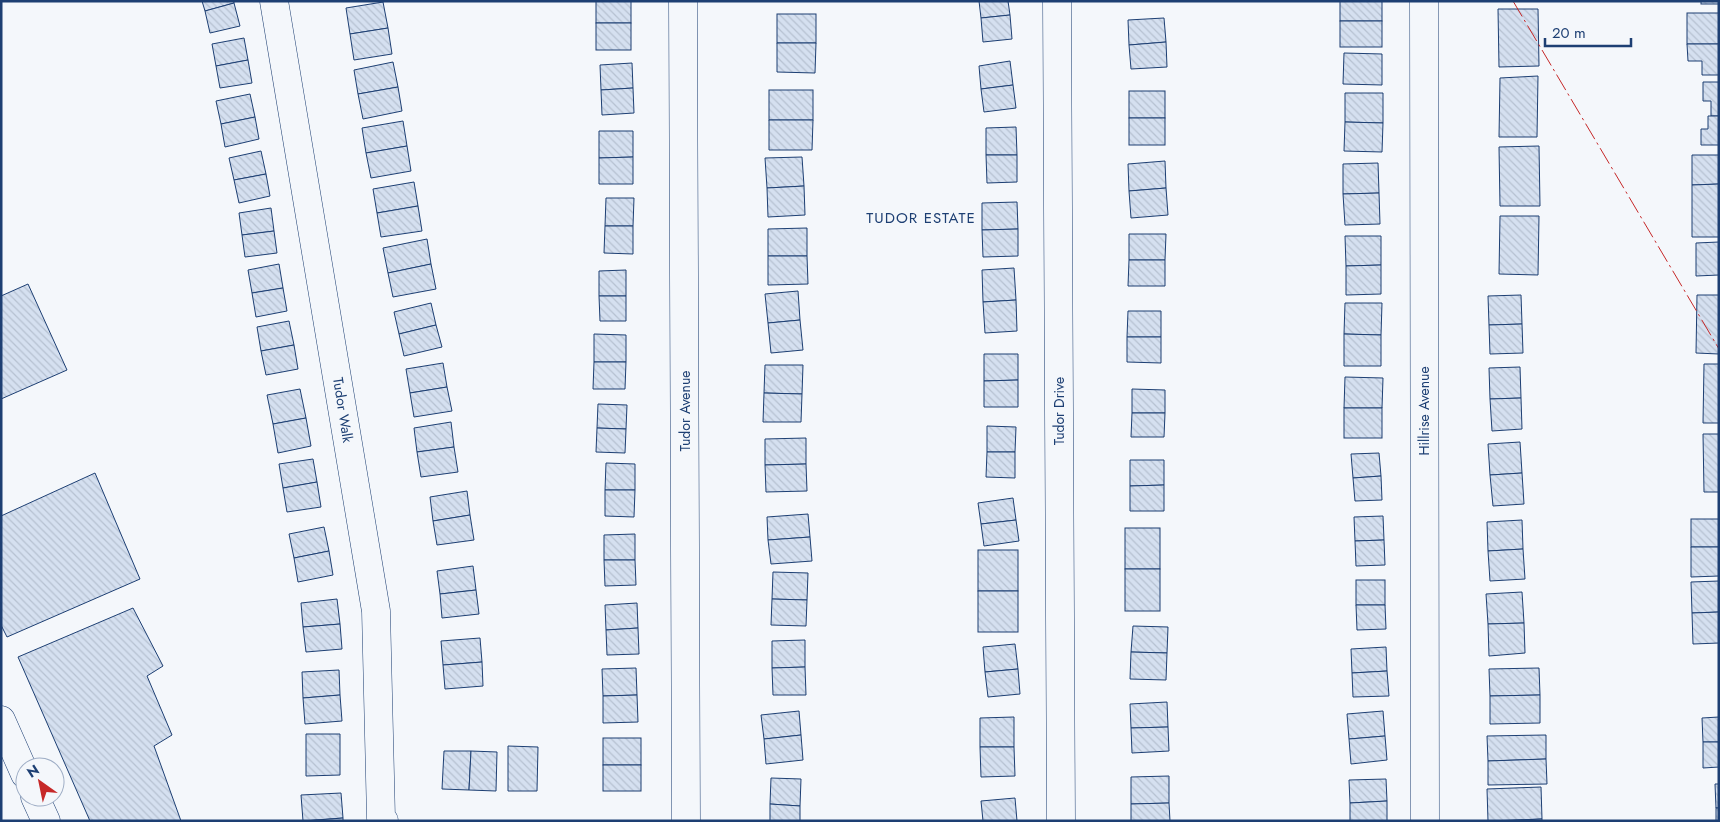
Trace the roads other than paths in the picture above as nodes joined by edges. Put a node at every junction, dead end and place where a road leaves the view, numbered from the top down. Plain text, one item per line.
1 (274, 1) edge
2 (683, 1) edge
3 (1057, 1) edge
4 (1424, 1) edge
5 (1, 720) edge
6 (17, 757) edge
7 (40, 807) edge
8 (46, 821) edge
9 (384, 821) edge
10 (686, 821) edge
11 (1060, 821) edge
12 (1425, 821) edge

1 - 9 street, Tudor Walk
2 - 10 street, Tudor Avenue
3 - 11 street, Tudor Drive
4 - 12 street, Hillrise Avenue
5 - 6 street
7 - 8 street

